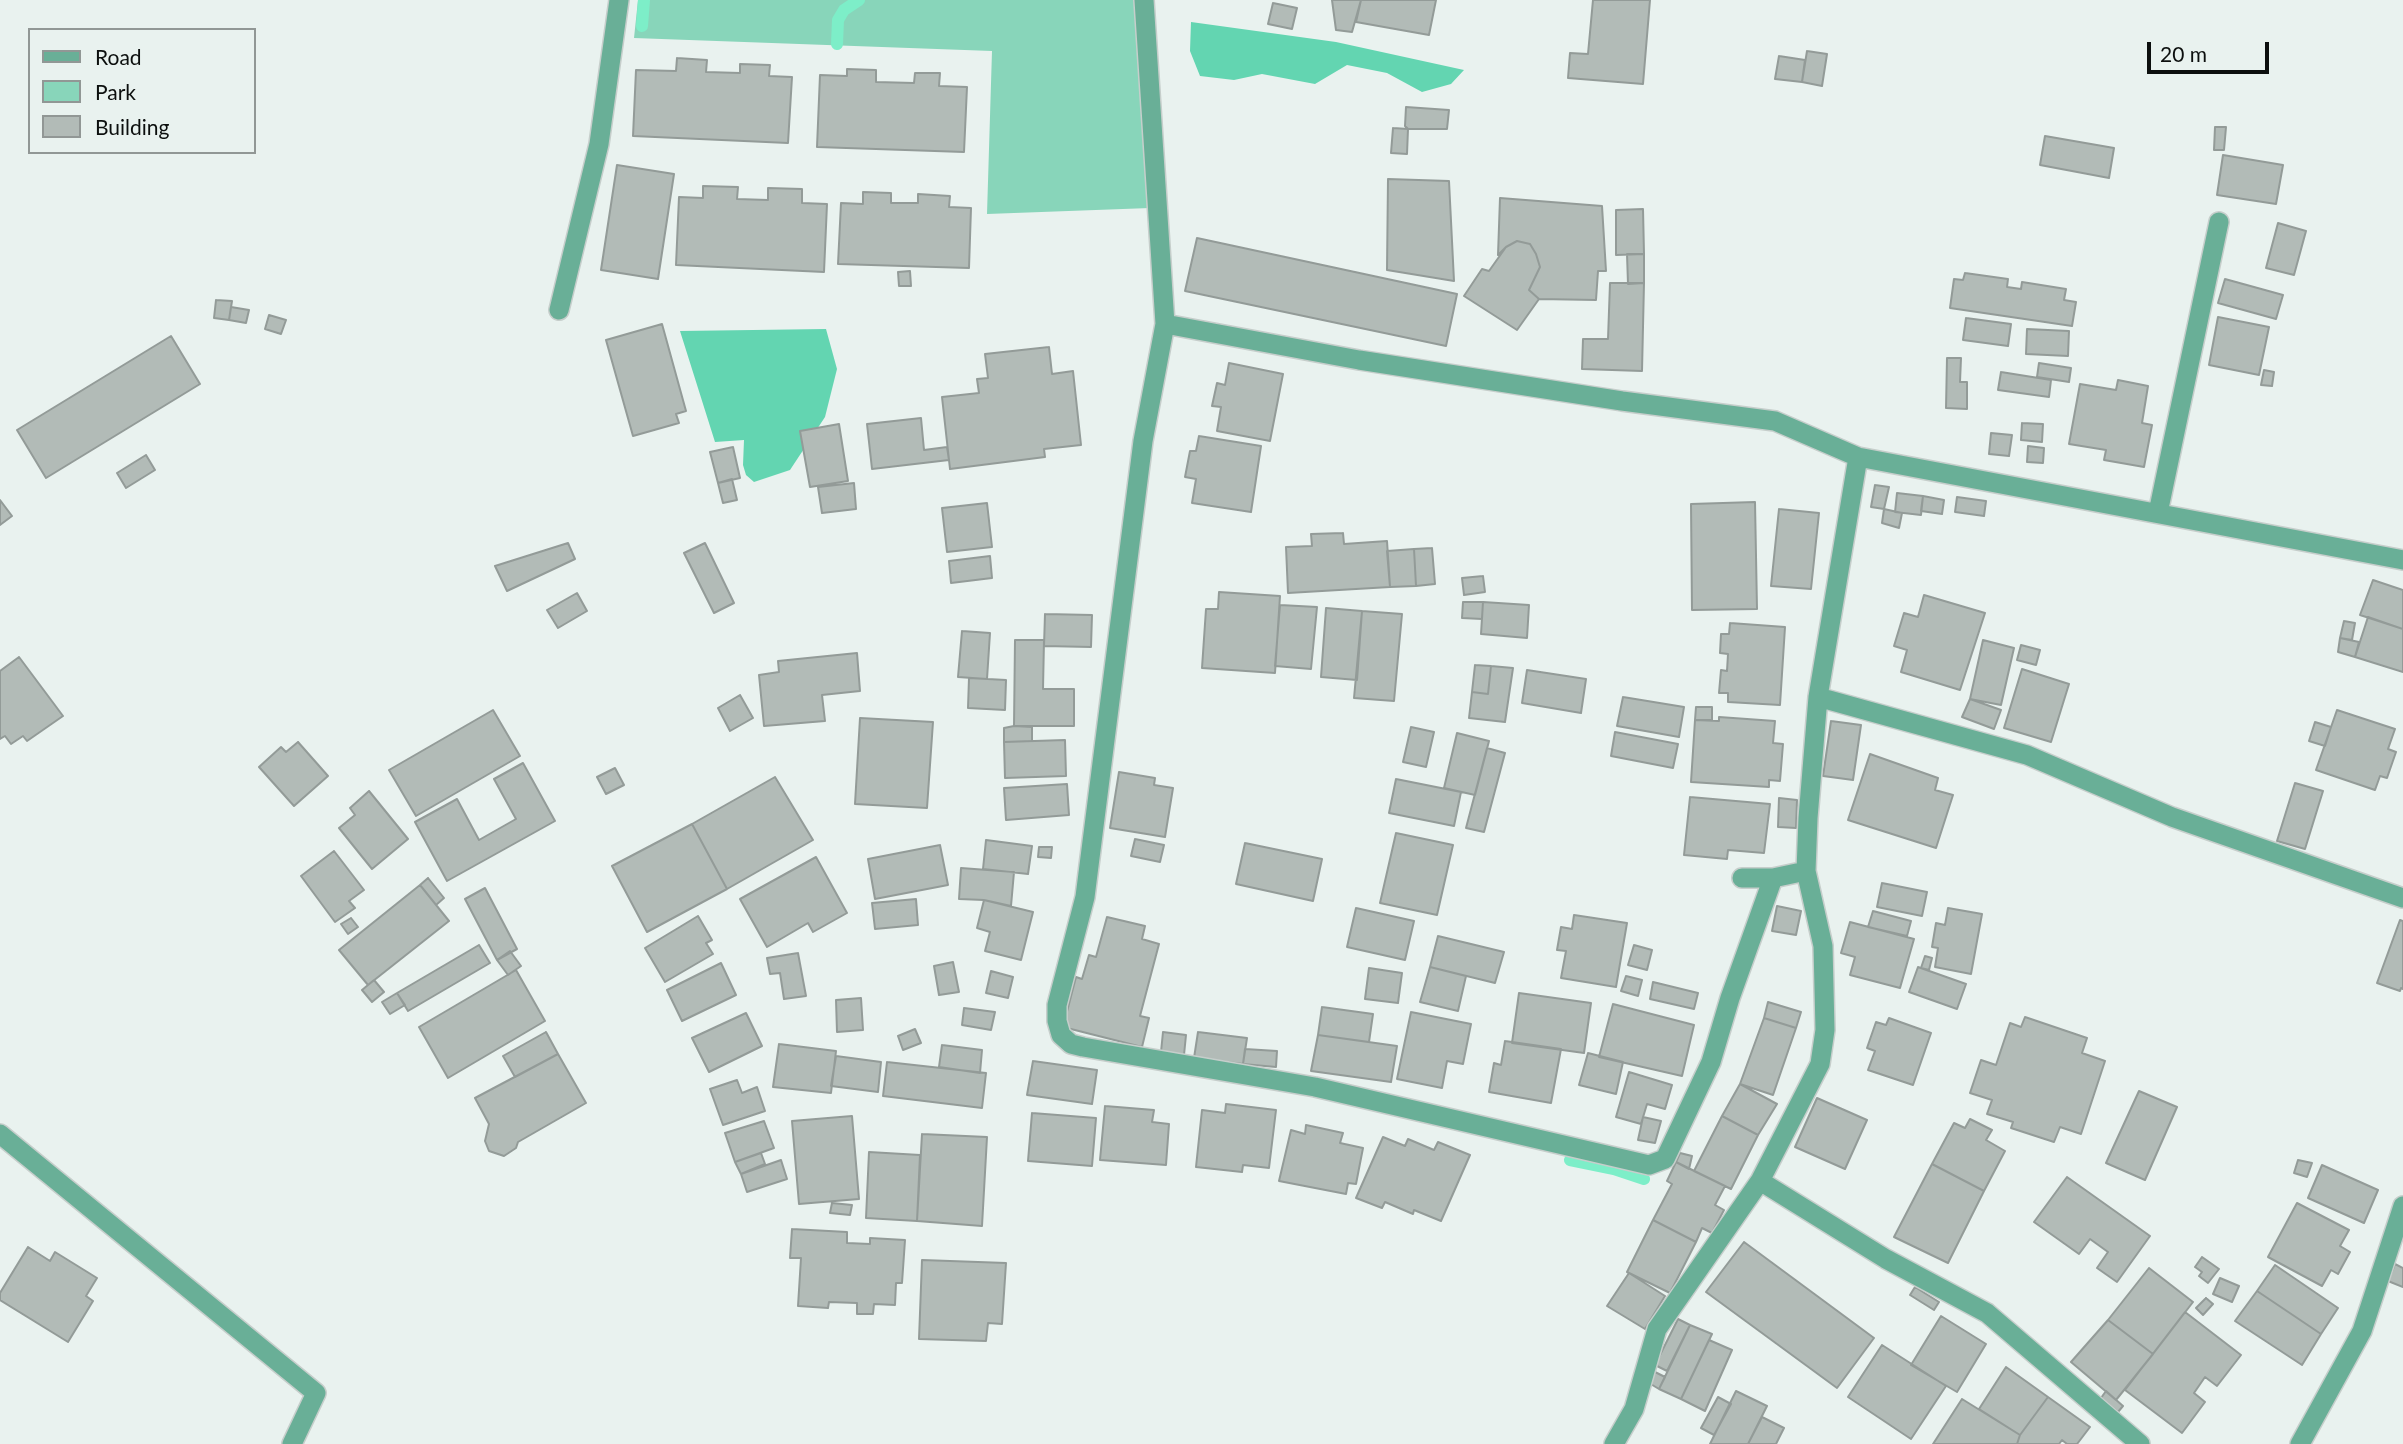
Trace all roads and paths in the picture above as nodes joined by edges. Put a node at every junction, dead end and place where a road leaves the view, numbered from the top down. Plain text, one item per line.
1 (620, 0) edge
2 (1144, 0) edge
3 (2219, 222) dead end
4 (559, 310) dead end
5 (1165, 324) junction
6 (1858, 457) junction
7 (2158, 513) junction
8 (2403, 559) edge
9 (1818, 697) junction
10 (1806, 871) junction
11 (1742, 878) dead end
12 (1773, 878) junction
13 (2403, 898) edge
14 (0, 1134) edge
15 (1760, 1181) junction
16 (2403, 1206) edge
17 (292, 1444) edge
18 (1615, 1444) edge
19 (2140, 1444) edge
20 (2300, 1444) edge

1 - 4 street
2 - 5 street
3 - 7 street
5 - 6 street
5 - 12 street
6 - 7 street
6 - 9 street
7 - 8 street
9 - 10 street
9 - 13 street
10 - 12 street
10 - 15 street
11 - 12 street
14 - 17 street
15 - 18 street
15 - 19 street
16 - 20 street

